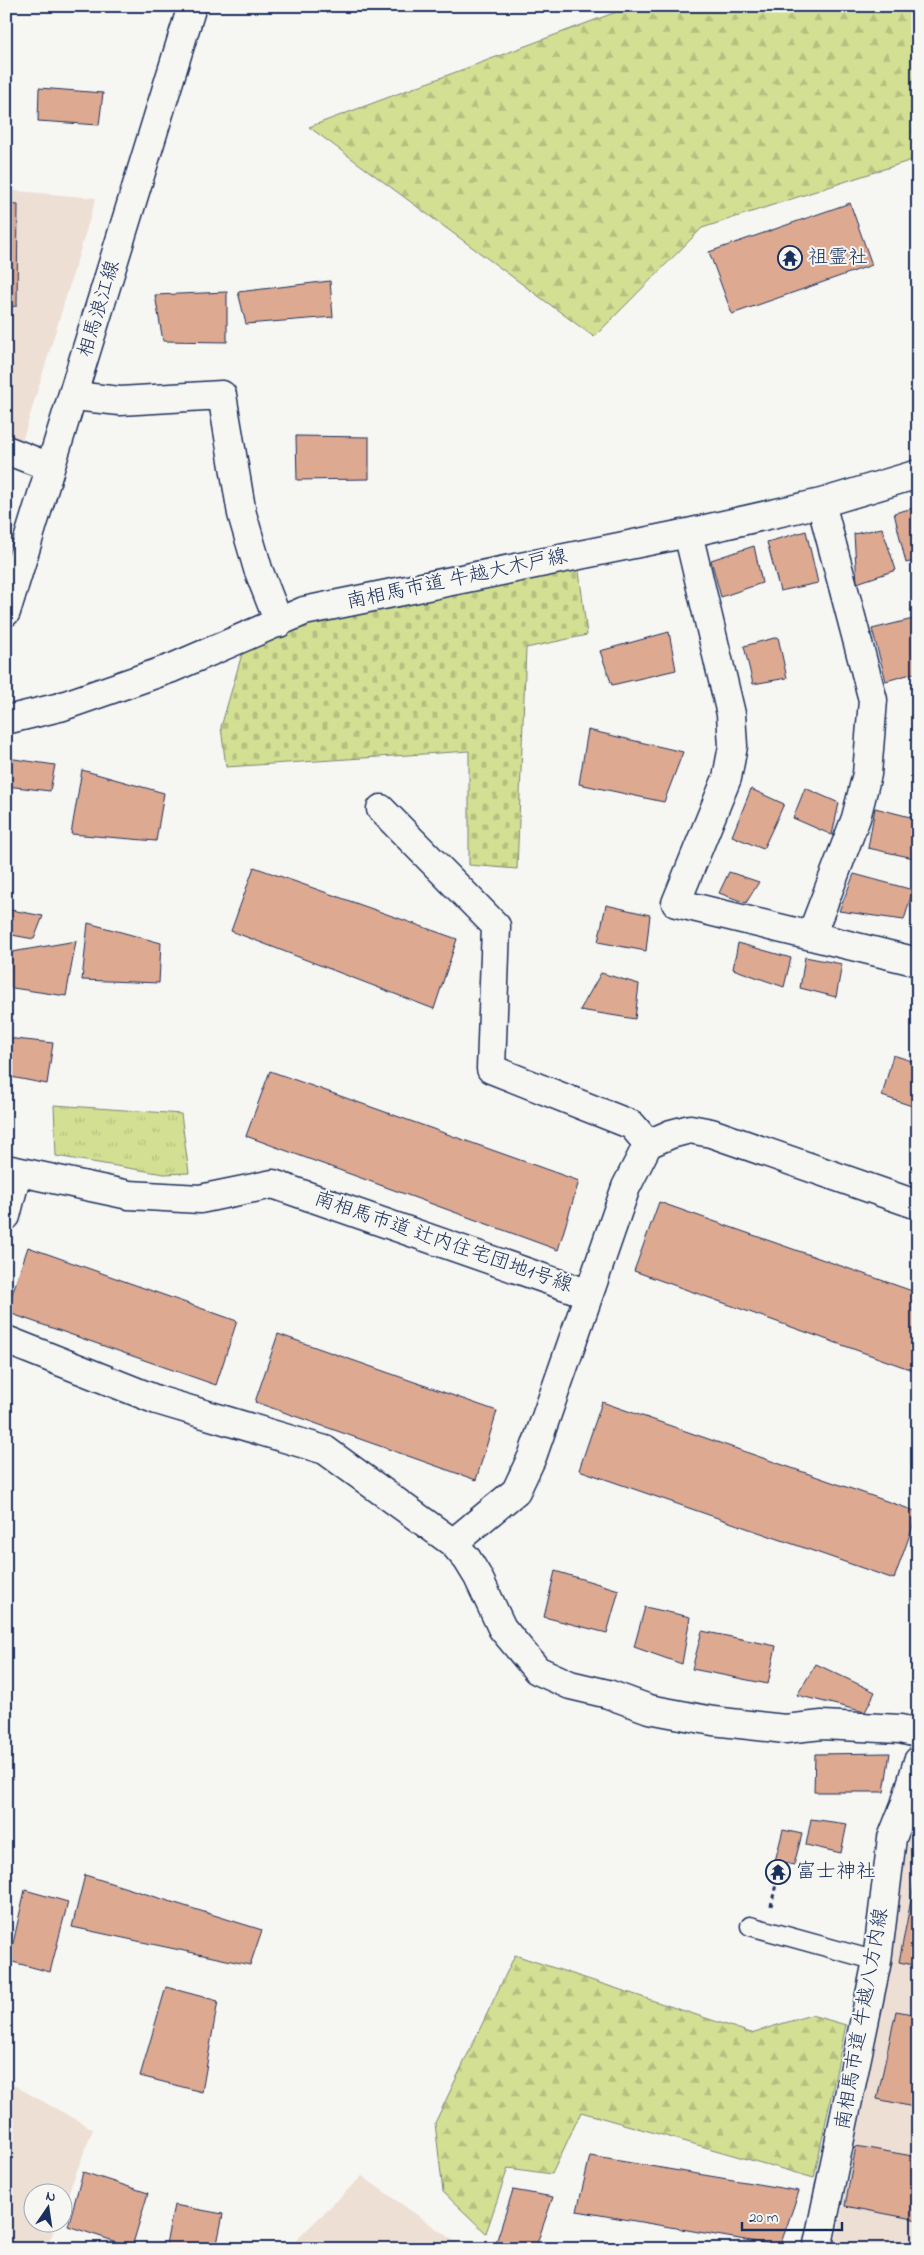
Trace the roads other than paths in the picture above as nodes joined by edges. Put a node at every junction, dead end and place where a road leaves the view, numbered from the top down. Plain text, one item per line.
1 (192, 6) edge
2 (74, 396) junction
3 (6, 450) edge
4 (50, 467) junction
5 (918, 474) edge
6 (821, 502) junction
7 (688, 533) junction
8 (6, 612) edge
9 (279, 623) junction
10 (6, 720) edge
11 (381, 809) dead end
12 (811, 936) junction
13 (918, 962) edge
14 (648, 1144) junction
15 (11, 1171) edge
16 (918, 1205) edge
17 (6, 1216) edge
18 (589, 1294) junction
19 (6, 1340) edge
20 (453, 1543) junction
21 (918, 1733) edge
22 (918, 1761) edge
23 (757, 1928) road end
24 (877, 1961) junction
25 (817, 2249) edge

1 - 2 street, 相馬浪江線
2 - 4 street, 相馬浪江線
2 - 9 street
3 - 4 street
4 - 8 street, 相馬浪江線
5 - 6 street, 南相馬市道 牛越大木戸線
6 - 7 street, 南相馬市道 牛越大木戸線
6 - 12 street
7 - 9 street, 南相馬市道 牛越大木戸線
7 - 12 street
9 - 10 street, 南相馬市道 牛越大木戸線
11 - 14 street
12 - 13 street
14 - 16 street
14 - 18 street, 南相馬市道 辻内住宅団地1号線
15 - 17 street
15 - 18 street, 南相馬市道 辻内住宅団地1号線
18 - 20 street
19 - 20 street
20 - 21 street
22 - 24 street, 南相馬市道 牛越八方内線
23 - 24 lane
24 - 25 street, 南相馬市道 牛越八方内線

